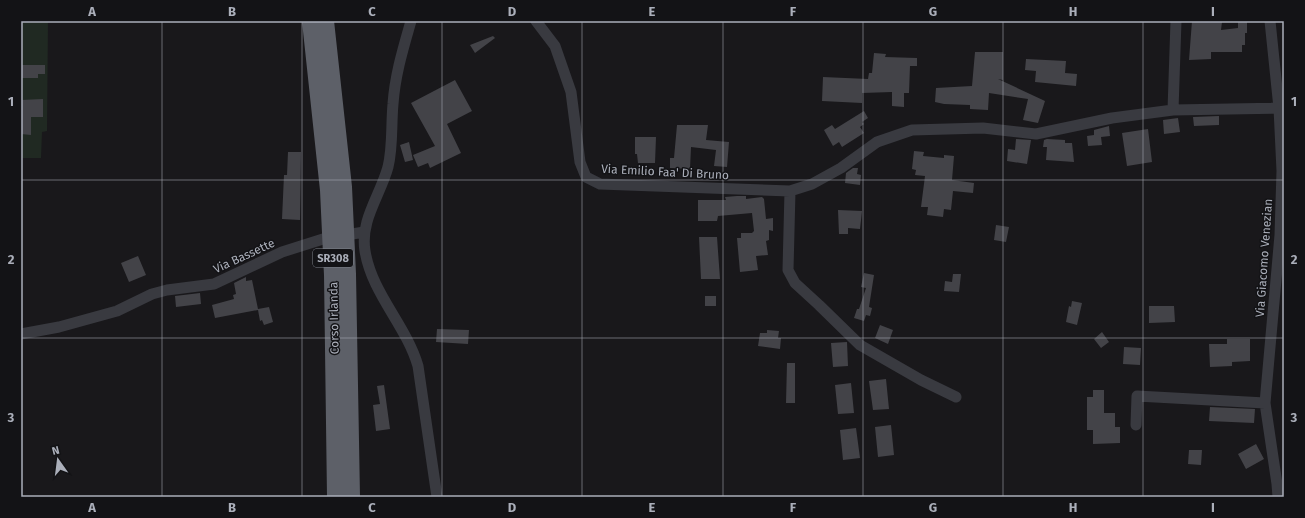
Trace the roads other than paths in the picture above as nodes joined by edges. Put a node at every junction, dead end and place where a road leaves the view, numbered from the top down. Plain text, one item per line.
1 (311, 21) edge
2 (325, 21) edge
3 (411, 21) edge
4 (536, 21) edge
5 (1176, 21) edge
6 (1270, 21) edge
7 (1279, 108) junction
8 (1173, 110) junction
9 (790, 191) junction
10 (364, 232) junction
11 (819, 305) junction
12 (819, 318) dead end
13 (21, 334) edge
14 (956, 397) dead end
15 (1265, 403) junction
16 (1136, 425) dead end
17 (336, 497) edge
18 (351, 497) edge
19 (437, 497) edge
20 (1278, 497) edge

1 - 17 highway, Corso Irlanda / SR308
2 - 18 highway, Corso Irlanda / SR308
3 - 10 street
4 - 9 street, Via Emilio Faa' Di Bruno
5 - 8 street
6 - 7 street, Via Giacomo Venezian
7 - 8 street, Via Emilio Faa' Di Bruno
7 - 15 street, Via Giacomo Venezian
8 - 9 street, Via Emilio Faa' Di Bruno
9 - 11 street
10 - 13 street, Via Bassette
10 - 19 street
11 - 12 street
11 - 14 street
15 - 16 street
15 - 20 street, Via Giacomo Venezian

